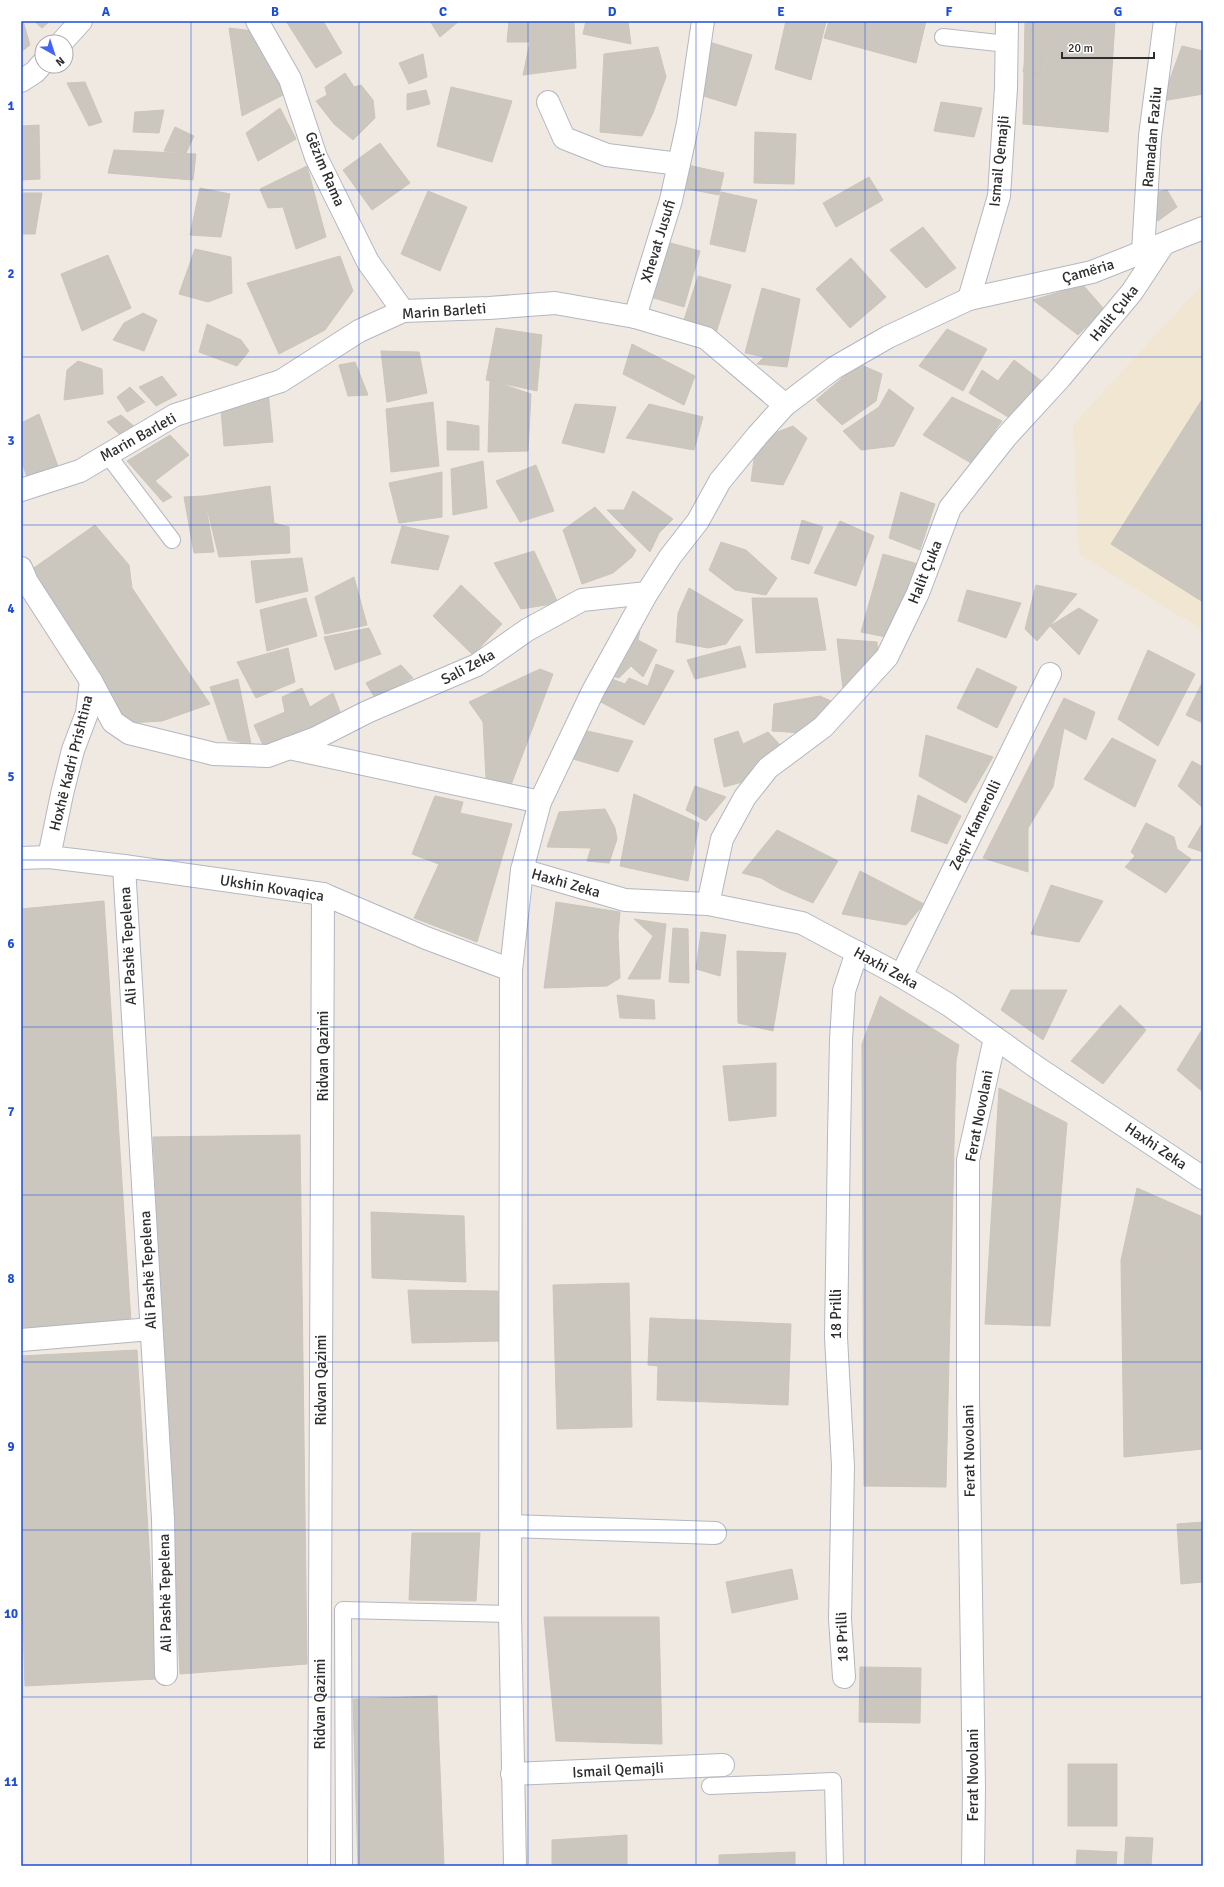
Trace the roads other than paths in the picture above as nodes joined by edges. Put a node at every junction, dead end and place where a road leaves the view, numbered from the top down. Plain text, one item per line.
1 (81, 21) edge
2 (257, 21) edge
3 (703, 21) edge
4 (1007, 21) edge
5 (1165, 21) edge
6 (69, 34) edge
7 (943, 37) dead end
8 (1007, 44) junction
9 (34, 73) edge
10 (21, 81) edge
11 (548, 102) dead end
12 (679, 164) junction
13 (1203, 228) edge
14 (1164, 245) junction
15 (1143, 252) junction
16 (969, 299) junction
17 (403, 311) junction
18 (634, 317) junction
19 (785, 405) junction
20 (107, 454) junction
21 (21, 490) edge
22 (172, 540) dead end
23 (21, 568) edge
24 (647, 593) junction
25 (1050, 674) dead end
26 (91, 681) junction
27 (289, 748) junction
28 (540, 802) junction
29 (49, 857) junction
30 (21, 858) edge
31 (124, 866) junction
32 (522, 870) junction
33 (323, 894) junction
34 (708, 904) junction
35 (857, 952) junction
36 (511, 970) junction
37 (901, 976) junction
38 (995, 1038) junction
39 (1203, 1178) edge
40 (151, 1329) junction
41 (21, 1340) edge
42 (510, 1526) junction
43 (715, 1533) dead end
44 (510, 1614) junction
45 (166, 1674) dead end
46 (844, 1677) dead end
47 (723, 1765) dead end
48 (512, 1774) junction
49 (710, 1786) dead end
50 (319, 1866) edge
51 (344, 1866) edge
52 (515, 1866) edge
53 (835, 1866) edge
54 (973, 1866) edge

1 - 6 street
2 - 17 street, Gëzim Rama
3 - 12 street, Xhevat Jusufi
4 - 8 street, Ismail Qemajli
5 - 15 street, Ramadan Fazliu
7 - 8 lane
8 - 16 street, Ismail Qemajli
9 - 10 street
11 - 12 street
12 - 18 street, Xhevat Jusufi
13 - 14 street, Çamëria
14 - 15 street, Çamëria
14 - 34 street, Halit Çuka
15 - 16 street, Çamëria
16 - 19 street, Çamëria
17 - 18 street, Marin Barleti
17 - 20 street, Marin Barleti
18 - 19 street, Marin Barleti
19 - 24 street, Çamëria
20 - 21 street, Marin Barleti
20 - 22 lane
23 - 26 street, Hoxhë Kadri Prishtina
24 - 27 street, Sali Zeka
24 - 28 street, Çamëria
25 - 37 street, Zeqir Kamerolli
26 - 27 street, Sali Zeka
26 - 29 street, Hoxhë Kadri Prishtina
27 - 28 street
28 - 32 street, Çamëria
29 - 30 street, Ukshin Kovaqica
29 - 31 street, Ukshin Kovaqica
31 - 33 street, Ukshin Kovaqica
31 - 40 street, Ali Pashë Tepelena
32 - 34 street, Haxhi Zeka
32 - 36 street, Çamëria
33 - 36 street, Ukshin Kovaqica
33 - 50 street, Ridvan Qazimi
34 - 35 street, Haxhi Zeka
35 - 37 street, Haxhi Zeka
35 - 46 street, 18 Prilli
36 - 42 street, Çamëria
37 - 38 street, Haxhi Zeka
38 - 39 street, Haxhi Zeka
38 - 54 street, Ferat Novolani
40 - 41 street
40 - 45 street, Ali Pashë Tepelena
42 - 43 street
42 - 44 street, Çamëria
44 - 48 street, Çamëria
44 - 51 lane
47 - 48 street, Ismail Qemajli
48 - 52 street, Çamëria
49 - 53 lane

